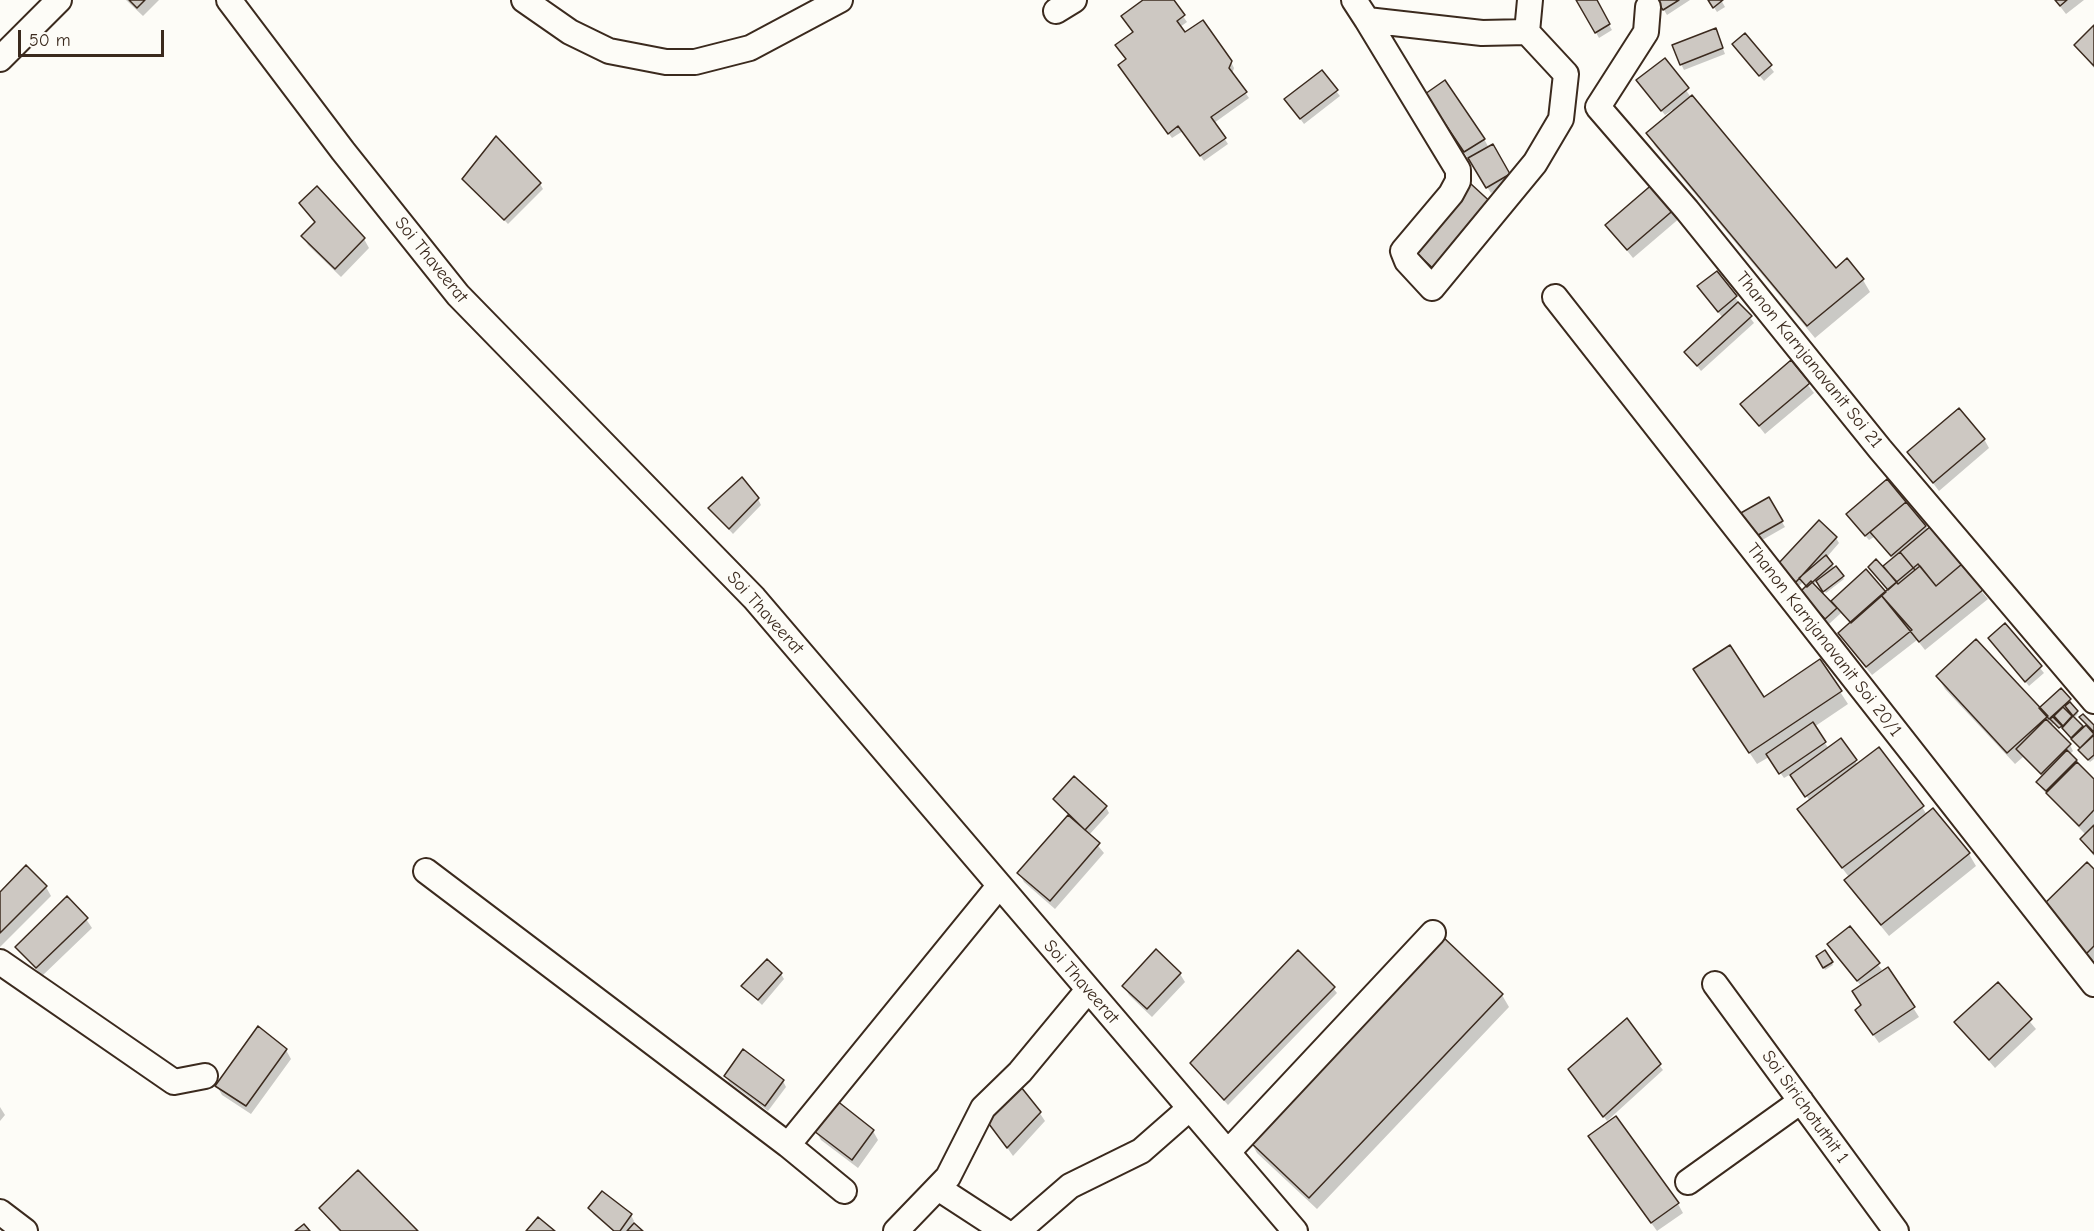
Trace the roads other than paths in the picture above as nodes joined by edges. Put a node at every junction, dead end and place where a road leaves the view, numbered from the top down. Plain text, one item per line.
1 (59, 0) edge
2 (229, 0) edge
3 (524, 0) edge
4 (840, 0) edge
5 (1354, 0) edge
6 (1530, 0) edge
7 (1648, 7) dead end
8 (1367, 20) junction
9 (1527, 32) junction
10 (0, 59) edge
11 (1566, 74) junction
12 (1598, 106) junction
13 (1555, 297) dead end
14 (2094, 701) edge
15 (426, 871) dead end
16 (999, 886) junction
17 (1433, 933) dead end
18 (0, 962) edge
19 (1715, 984) dead end
20 (2094, 984) edge
21 (1088, 990) junction
22 (205, 1076) dead end
23 (1801, 1101) junction
24 (1190, 1108) junction
25 (788, 1145) junction
26 (1228, 1152) junction
27 (1688, 1182) dead end
28 (938, 1188) junction
29 (844, 1191) dead end
30 (0, 1212) edge
31 (25, 1231) edge
32 (896, 1231) edge
33 (1004, 1231) edge
34 (1018, 1231) edge
35 (1296, 1231) edge
36 (1896, 1231) edge

1 - 10 street
2 - 16 street, Soi Thaveerat
3 - 4 street
5 - 8 street
6 - 9 street
7 - 12 street
8 - 9 street
8 - 11 street
9 - 11 street, Thanon Karnjanavanit Soi 21
11 - 12 street, Thanon Karnjanavanit Soi 21
12 - 14 street, Thanon Karnjanavanit Soi 21
13 - 20 street, Thanon Karnjanavanit Soi 20/1
15 - 25 street
16 - 21 street, Soi Thaveerat
16 - 25 street
17 - 26 street
18 - 22 street
19 - 23 street, Soi Sirichotuthit 1
21 - 24 street, Soi Thaveerat
21 - 28 street
23 - 27 street
23 - 36 street, Soi Sirichotuthit 1
24 - 26 street, Soi Thaveerat
24 - 34 street
25 - 29 street
26 - 35 street, Soi Thaveerat
28 - 32 street
28 - 33 street
30 - 31 street

